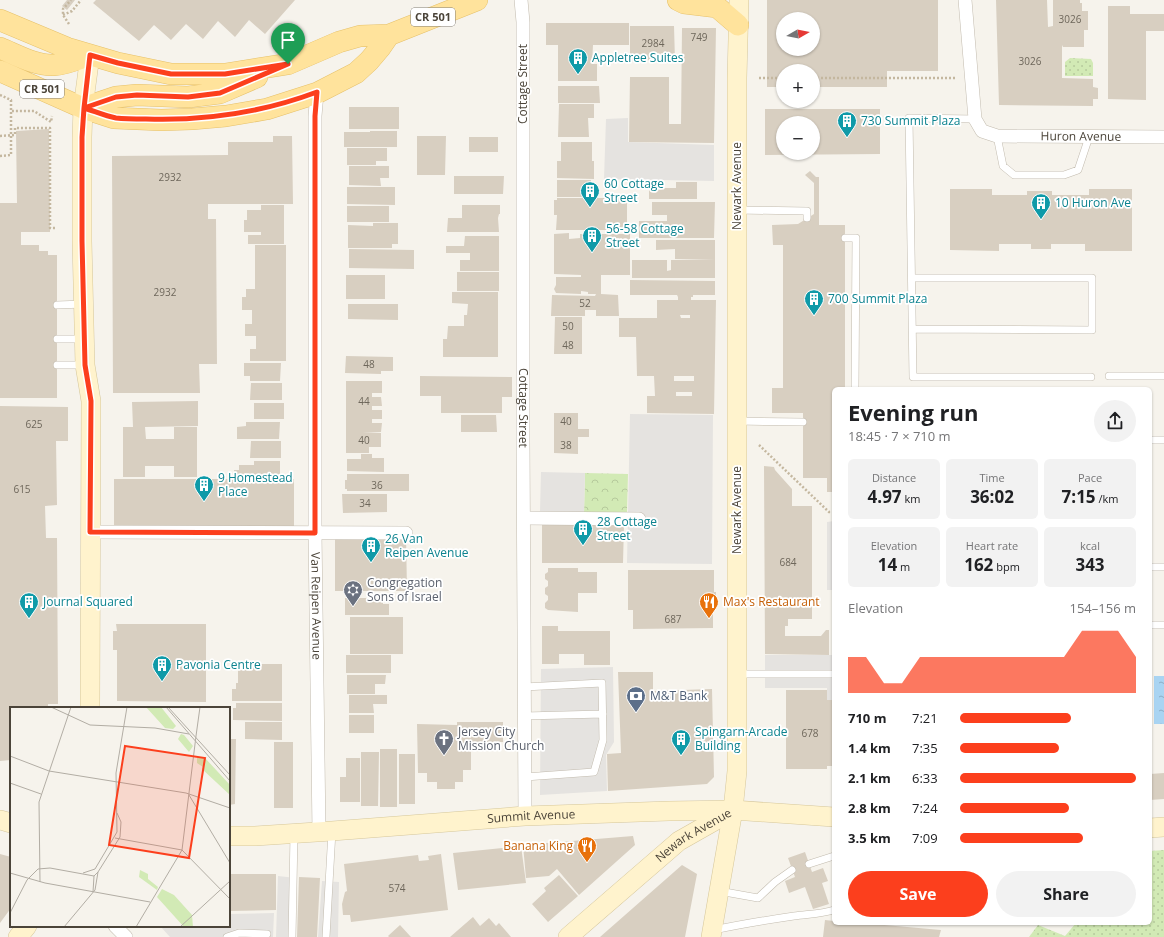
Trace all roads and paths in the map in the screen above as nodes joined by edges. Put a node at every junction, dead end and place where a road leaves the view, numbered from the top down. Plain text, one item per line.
1 (70, 0) edge
2 (81, 0) edge
3 (478, 0) edge
4 (521, 0) edge
5 (678, 0) edge
6 (739, 0) edge
7 (965, 0) edge
8 (63, 15) junction
9 (0, 20) edge
10 (69, 24) dead end
11 (738, 25) junction
12 (389, 35) junction
13 (0, 48) edge
14 (90, 55) junction
15 (288, 64) junction
16 (0, 71) edge
17 (759, 78) dead end
18 (776, 78) edge
19 (820, 78) edge
20 (955, 78) dead end
21 (317, 92) junction
22 (0, 95) edge
23 (84, 108) junction
24 (11, 111) junction
25 (52, 116) dead end
26 (975, 119) junction
27 (11, 135) junction
28 (0, 136) edge
29 (997, 136) junction
30 (1090, 137) junction
31 (1164, 137) edge
32 (0, 156) edge
33 (737, 210) junction
34 (807, 218) dead end
35 (56, 228) dead end
36 (845, 238) dead end
37 (912, 278) junction
38 (84, 304) junction
39 (57, 305) dead end
40 (913, 329) junction
41 (57, 339) dead end
42 (85, 339) junction
43 (57, 365) dead end
44 (85, 365) junction
45 (1109, 376) dead end
46 (1164, 376) edge
47 (1091, 377) dead end
48 (855, 387) edge
49 (737, 421) junction
50 (802, 422) dead end
51 (1152, 440) edge
52 (1164, 440) edge
53 (759, 445) dead end
54 (832, 512) edge
55 (524, 518) junction
56 (639, 519) dead end
57 (90, 532) junction
58 (315, 533) junction
59 (406, 533) dead end
60 (1152, 567) edge
61 (1164, 567) edge
62 (1152, 625) edge
63 (1164, 625) edge
64 (737, 674) junction
65 (832, 674) edge
66 (524, 686) junction
67 (90, 707) edge
68 (603, 714) junction
69 (524, 716) junction
70 (525, 777) junction
71 (733, 810) junction
72 (526, 816) junction
73 (832, 817) edge
74 (0, 820) edge
75 (10, 823) edge
76 (1164, 827) edge
77 (1152, 828) edge
78 (326, 831) junction
79 (294, 833) junction
80 (230, 836) edge
81 (832, 857) edge
82 (809, 864) dead end
83 (792, 870) dead end
84 (719, 891) junction
85 (832, 911) edge
86 (26, 927) edge
87 (116, 927) edge
88 (267, 934) dead end
89 (711, 934) edge
90 (18, 937) edge
91 (126, 937) edge
92 (227, 937) edge
93 (292, 937) edge
94 (326, 937) edge
95 (568, 937) edge

1 - 8 path
2 - 8 path
3 - 12 main road, CR 501
4 - 55 street, Cottage Street
5 - 11 main road
6 - 11 main road, Newark Avenue
7 - 26 street
8 - 10 path
9 - 14 main road, CR 501
11 - 33 main road, Newark Avenue
12 - 15 main road, CR 501
12 - 21 main road, CR 501
13 - 14 main road
14 - 15 main road, CR 501
14 - 23 main road
15 - 23 main road
16 - 23 main road, CR 501
17 - 18 path
19 - 20 path
21 - 23 main road, CR 501
21 - 58 street, Van Reipen Avenue
22 - 24 path
23 - 38 main road
24 - 25 path
24 - 27 path
26 - 29 street
26 - 37 lane
27 - 28 path
27 - 32 path
27 - 35 path
29 - 30 street, Huron Avenue
29 - 30 lane
30 - 31 street, Huron Avenue
33 - 34 lane
33 - 49 main road, Newark Avenue
36 - 48 lane
37 - 40 lane
37 - 40 lane
38 - 39 lane
38 - 42 main road
40 - 47 lane
41 - 42 lane
42 - 44 main road
43 - 44 lane
44 - 57 main road
45 - 46 lane
49 - 50 lane
49 - 64 main road, Newark Avenue
51 - 52 lane
53 - 54 path
55 - 56 street
55 - 66 street, Cottage Street
57 - 58 street
57 - 67 main road
58 - 59 street
58 - 78 street, Van Reipen Avenue
60 - 61 lane
62 - 63 lane
64 - 65 lane
64 - 71 main road, Newark Avenue
66 - 68 lane
66 - 69 street, Cottage Street
68 - 69 lane
68 - 70 lane
69 - 70 street, Cottage Street
70 - 72 street, Cottage Street
71 - 72 main road, Summit Avenue
71 - 73 main road, Summit Avenue
71 - 84 main road
71 - 95 main road, Newark Avenue
72 - 78 main road, Summit Avenue
74 - 75 main road
76 - 77 main road
78 - 79 main road, Summit Avenue
78 - 94 lane
79 - 80 main road, Summit Avenue
79 - 93 lane
81 - 82 lane
83 - 84 lane
84 - 89 main road
85 - 89 lane
86 - 90 main road
87 - 91 street
88 - 92 lane

